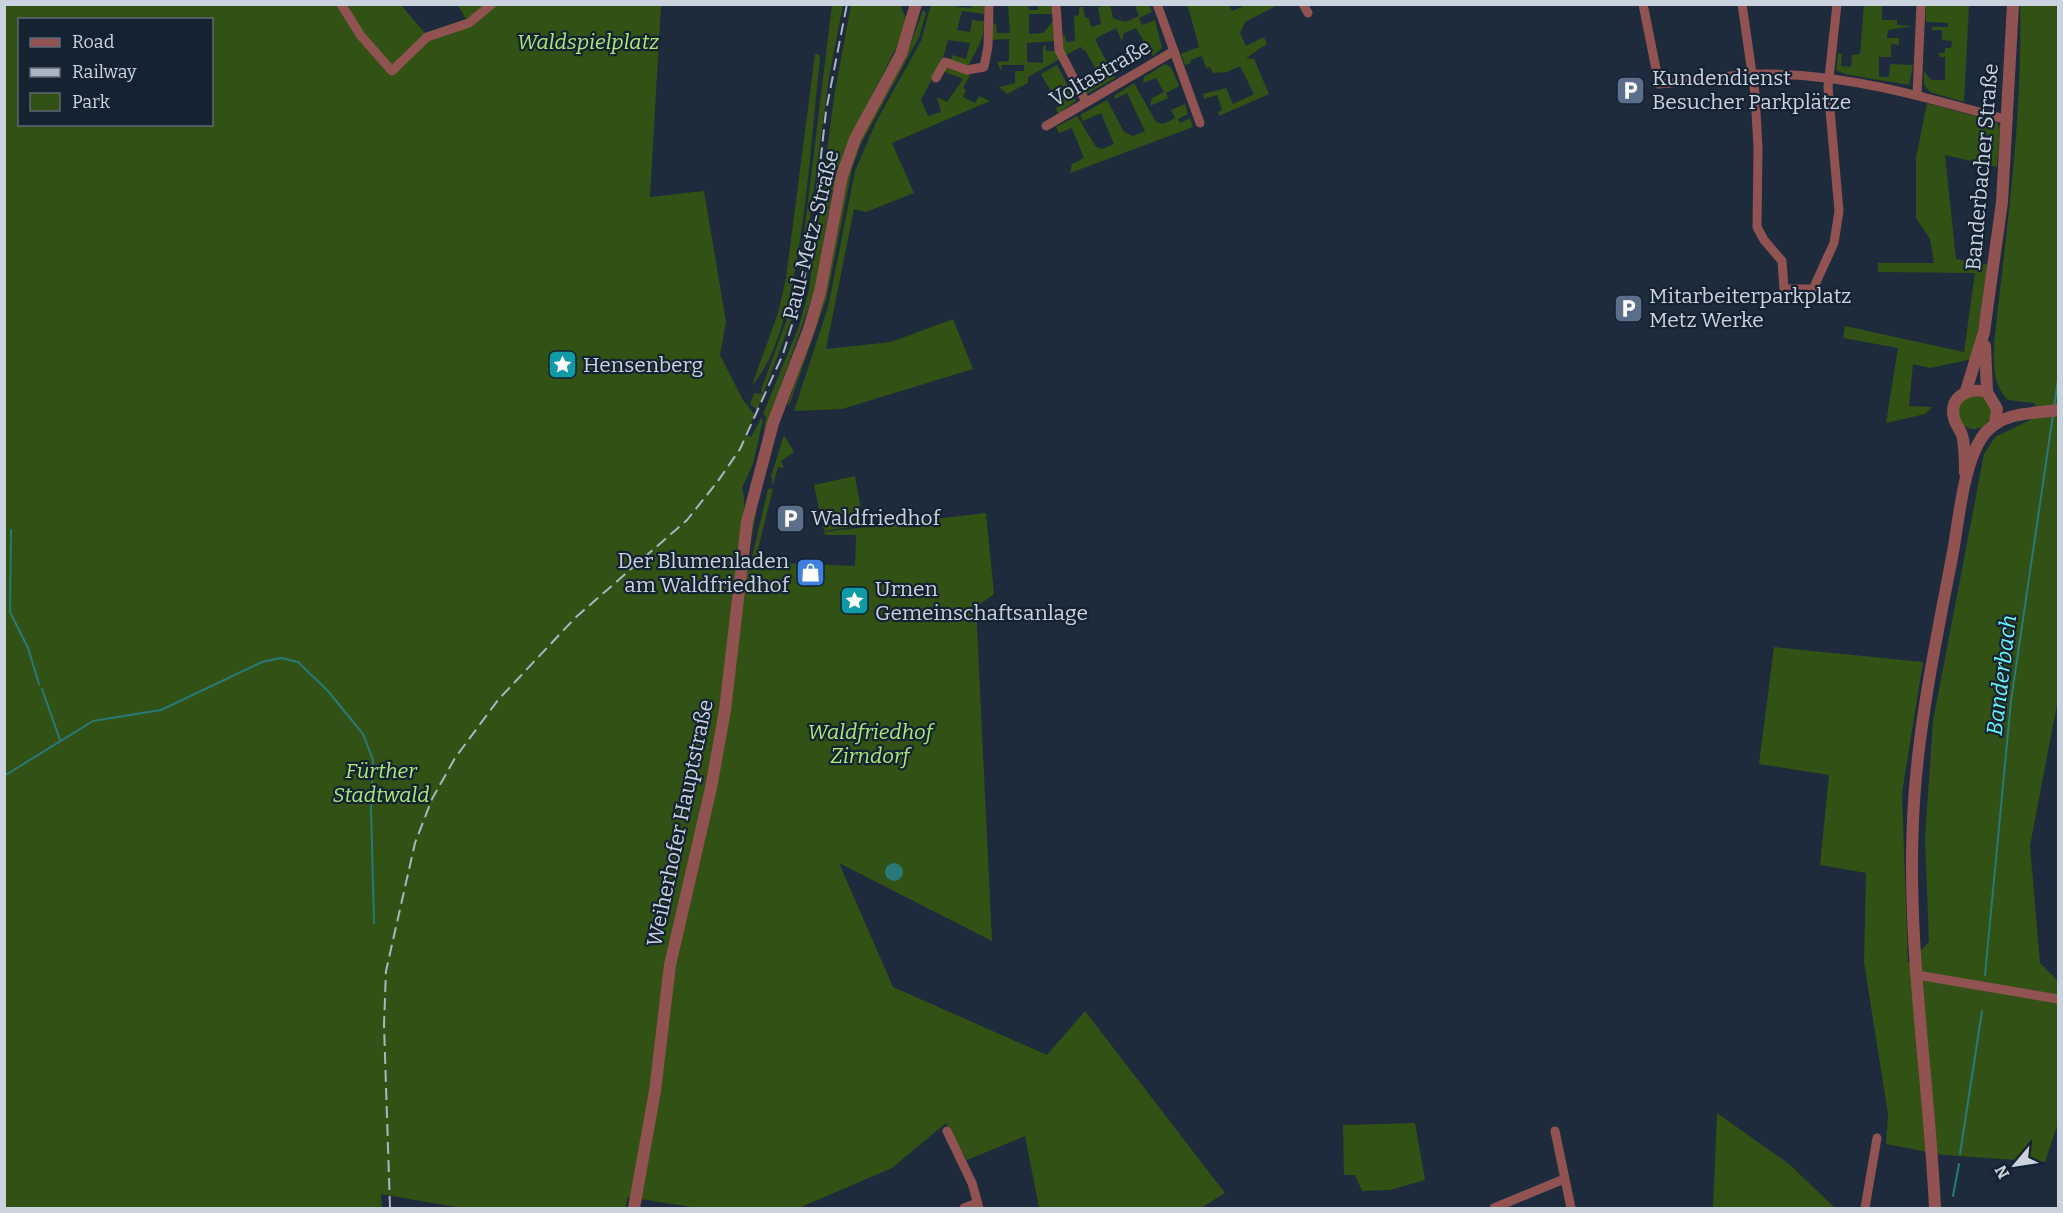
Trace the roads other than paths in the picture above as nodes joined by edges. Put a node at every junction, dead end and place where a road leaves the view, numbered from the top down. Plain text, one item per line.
1 (341, 4) edge
2 (492, 4) edge
3 (916, 4) edge
4 (989, 4) edge
5 (1056, 4) edge
6 (1157, 4) edge
7 (1643, 4) edge
8 (1742, 4) edge
9 (1836, 4) edge
10 (1921, 4) edge
11 (2013, 4) edge
12 (1174, 51) junction
13 (1753, 75) junction
14 (936, 78) dead end
15 (1828, 78) junction
16 (1917, 95) junction
17 (1086, 102) junction
18 (2008, 120) junction
19 (1200, 123) dead end
20 (1046, 126) dead end
21 (1984, 332) junction
22 (1966, 391) junction
23 (1987, 393) junction
24 (1995, 403) junction
25 (2058, 410) edge
26 (2035, 412) junction
27 (1991, 427) junction
28 (1960, 429) junction
29 (766, 446) joint
30 (1965, 489) junction
31 (1917, 975) junction
32 (2058, 999) edge
33 (946, 1131) dead end
34 (1555, 1131) dead end
35 (1877, 1138) dead end
36 (1564, 1179) junction
37 (978, 1206) edge
38 (634, 1209) edge
39 (964, 1209) edge
40 (1494, 1209) edge
41 (1571, 1209) edge
42 (1865, 1209) edge
43 (1935, 1209) edge

1 - 2 street
3 - 29 street, Paul-Metz-Straße
4 - 14 street
5 - 17 street
6 - 12 street
7 - 13 street
8 - 13 street
9 - 15 street
10 - 16 street
11 - 18 street, Banderbacher Straße
12 - 17 street, Voltastraße
12 - 19 street
13 - 15 street
13 - 15 street
15 - 16 street
16 - 18 street
17 - 20 street, Voltastraße
18 - 21 street, Banderbacher Straße
21 - 22 street, Banderbacher Straße
21 - 23 street, Banderbacher Straße
22 - 23 street
22 - 28 street
23 - 24 street
24 - 26 street
24 - 27 street
25 - 26 street
26 - 27 street
27 - 28 street
27 - 30 street
28 - 30 street
29 - 38 street, Weiherhofer Hauptstraße
30 - 31 street
31 - 32 street
31 - 43 street
33 - 37 street
34 - 36 street
35 - 42 street
36 - 40 street
36 - 41 street
37 - 39 street

